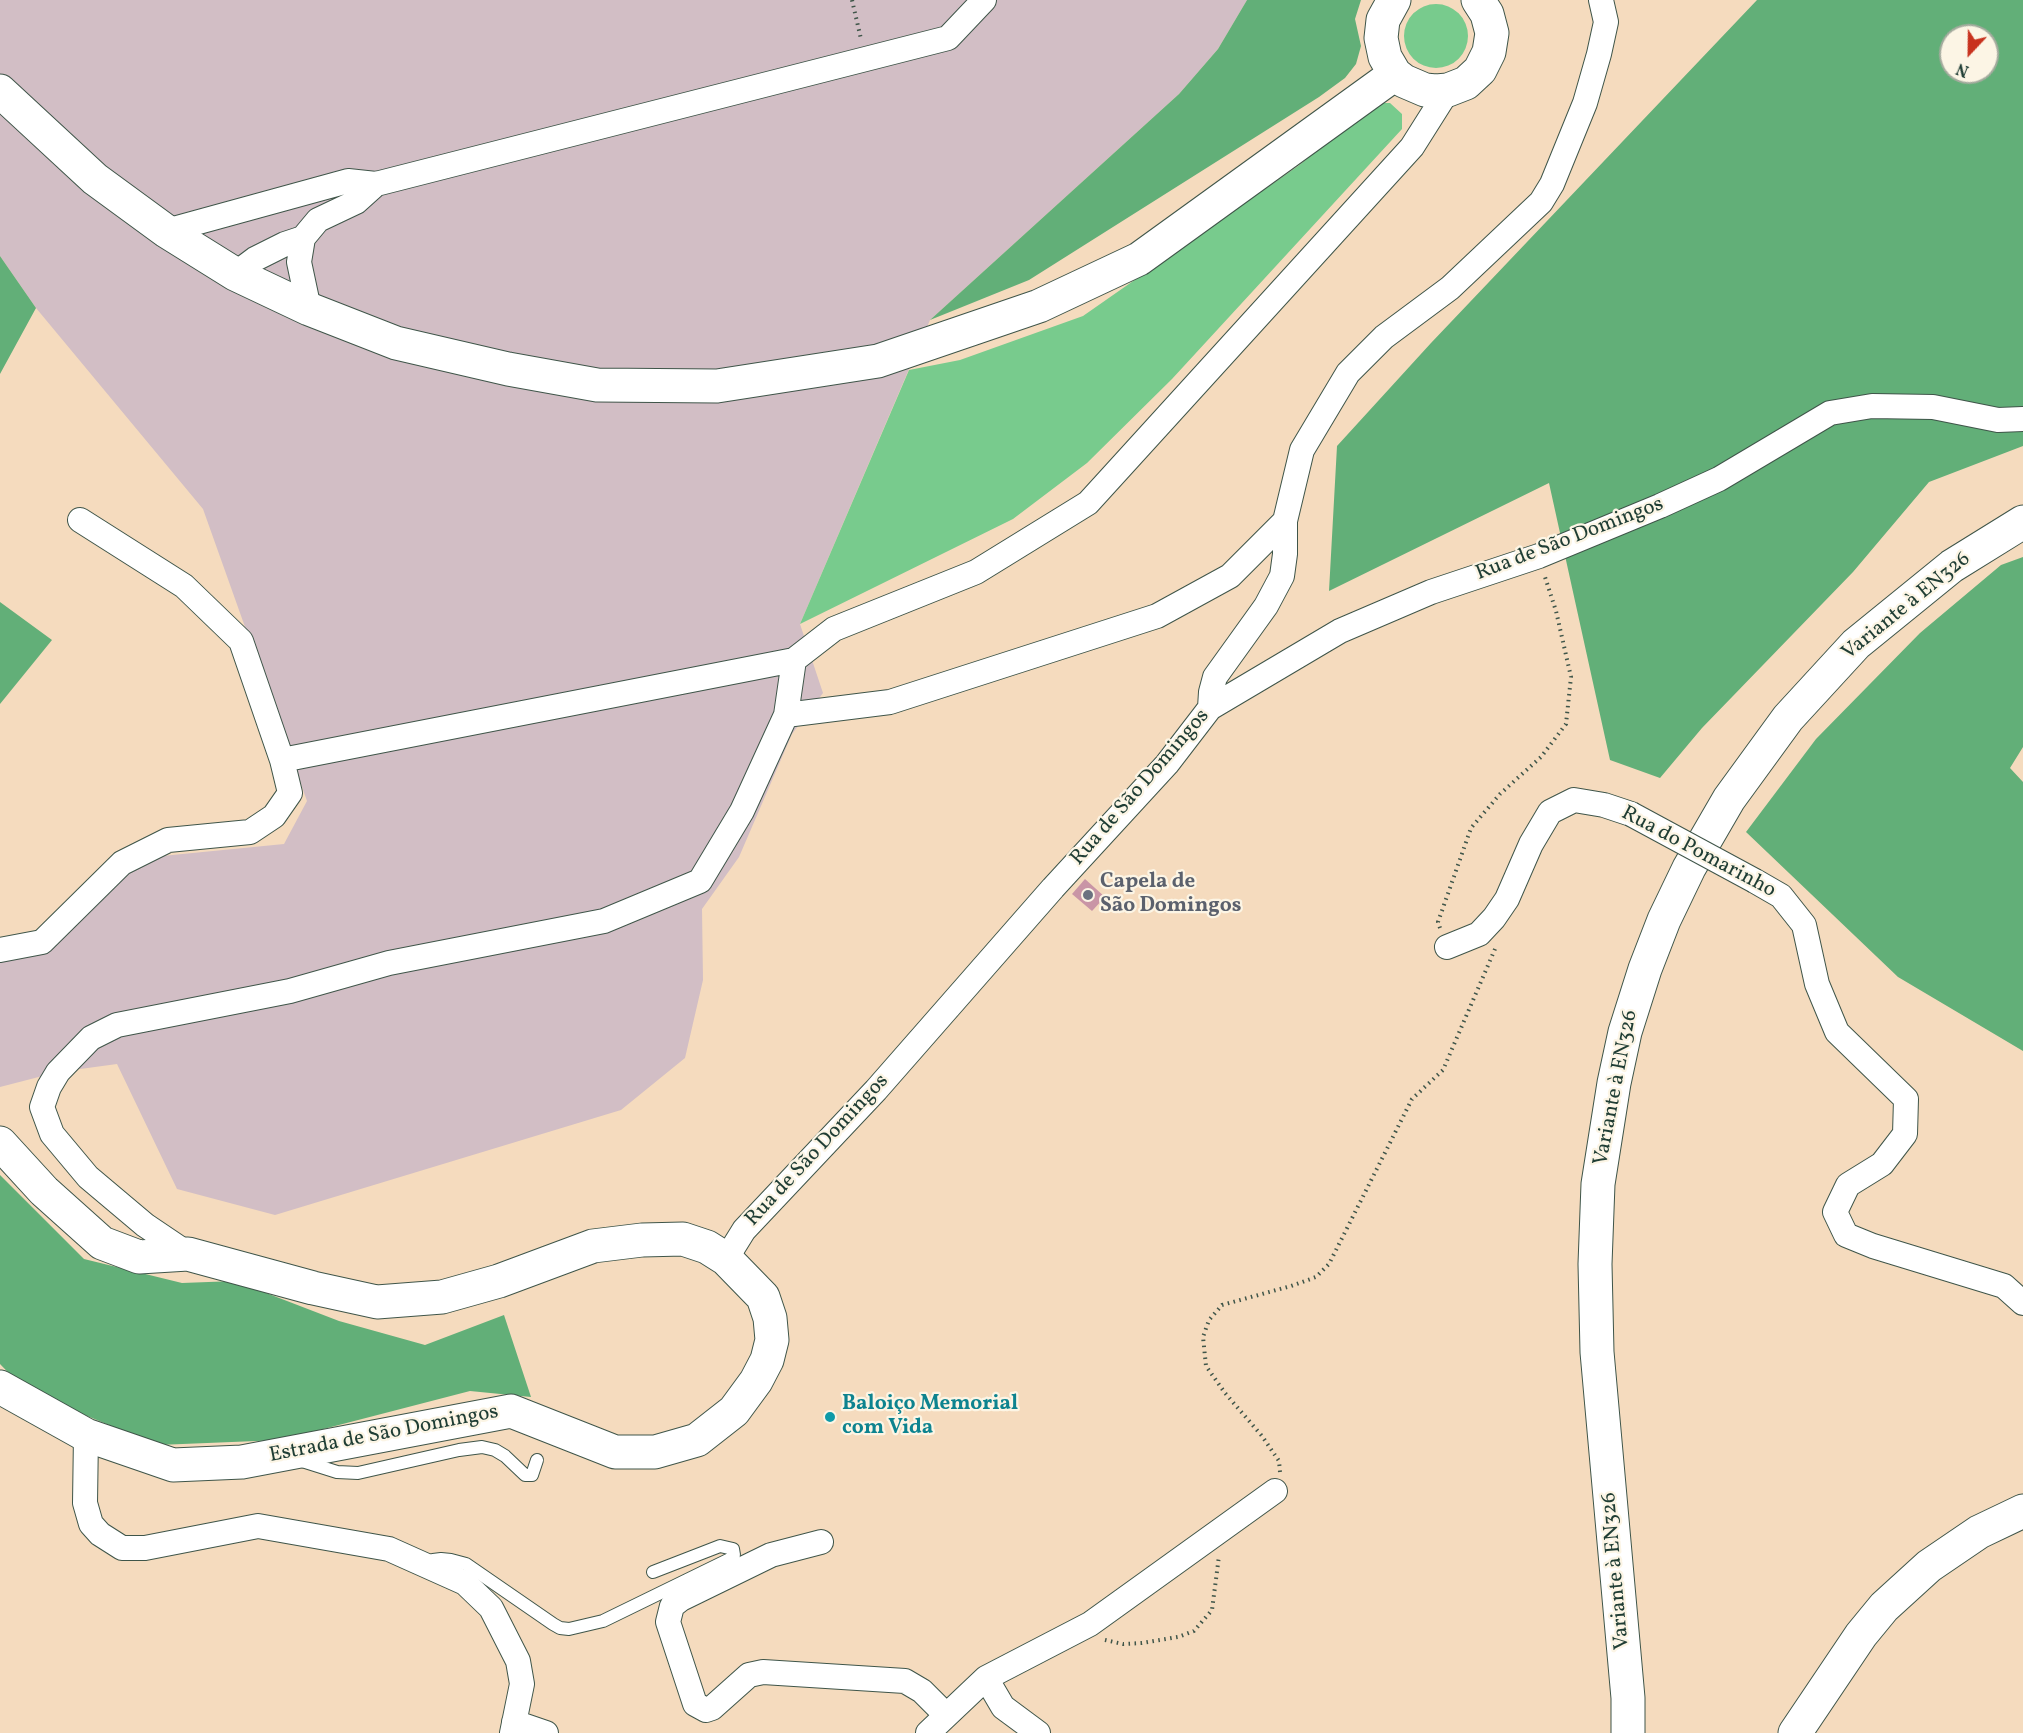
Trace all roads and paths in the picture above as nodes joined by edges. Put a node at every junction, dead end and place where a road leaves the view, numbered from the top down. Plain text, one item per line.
1 (852, 0) edge
2 (984, 0) edge
3 (1394, 0) edge
4 (1478, 0) edge
5 (1601, 0) edge
6 (866, 60) junction
7 (1395, 74) junction
8 (1448, 90) junction
9 (0, 91) edge
10 (375, 184) junction
11 (165, 231) junction
12 (303, 238) junction
13 (235, 274) junction
14 (309, 309) junction
15 (2023, 419) edge
16 (80, 520) dead end
17 (1285, 521) junction
18 (2023, 522) edge
19 (1539, 556) junction
20 (794, 660) junction
21 (1210, 708) junction
22 (786, 715) junction
23 (282, 760) junction
24 (1498, 941) dead end
25 (1447, 947) joint
26 (0, 950) edge
27 (0, 1143) edge
28 (188, 1254) junction
29 (726, 1259) junction
30 (2023, 1303) edge
31 (0, 1387) edge
32 (86, 1435) junction
33 (287, 1454) junction
34 (537, 1460) dead end
35 (1275, 1491) joint
36 (2023, 1511) edge
37 (1214, 1535) junction
38 (821, 1542) dead end
39 (427, 1566) junction
40 (654, 1572) dead end
41 (1079, 1630) junction
42 (986, 1678) junction
43 (946, 1716) junction
44 (513, 1727) edge
45 (546, 1733) edge
46 (928, 1733) edge
47 (1038, 1733) edge
48 (1628, 1733) edge
49 (1795, 1733) edge

1 - 6 path
2 - 6 street
3 - 7 main road
4 - 8 main road
5 - 17 street
6 - 10 street
7 - 8 main road
7 - 14 main road
8 - 20 street
9 - 11 main road
10 - 11 street
10 - 12 street
11 - 13 main road
12 - 13 street
12 - 14 street
13 - 14 main road
15 - 19 street, Rua de São Domingos
16 - 23 street
17 - 21 street
17 - 22 street
18 - 48 main road, Variante à EN326
19 - 21 street, Rua de São Domingos
19 - 25 path
20 - 22 street
20 - 23 street
21 - 29 street, Rua de São Domingos
22 - 28 street
23 - 26 street
24 - 35 path
25 - 30 street, Rua do Pomarinho, bridge
27 - 28 main road, Estrada de São Domingos
28 - 29 main road, Estrada de São Domingos
29 - 33 main road, Estrada de São Domingos
31 - 32 main road, Estrada de São Domingos
32 - 33 main road, Estrada de São Domingos
32 - 39 street
33 - 34 lane
35 - 37 street
36 - 49 main road
37 - 41 street
37 - 41 path
38 - 43 street
39 - 40 lane
39 - 44 street
41 - 42 street
42 - 43 street
42 - 47 street
43 - 46 street
44 - 45 street

